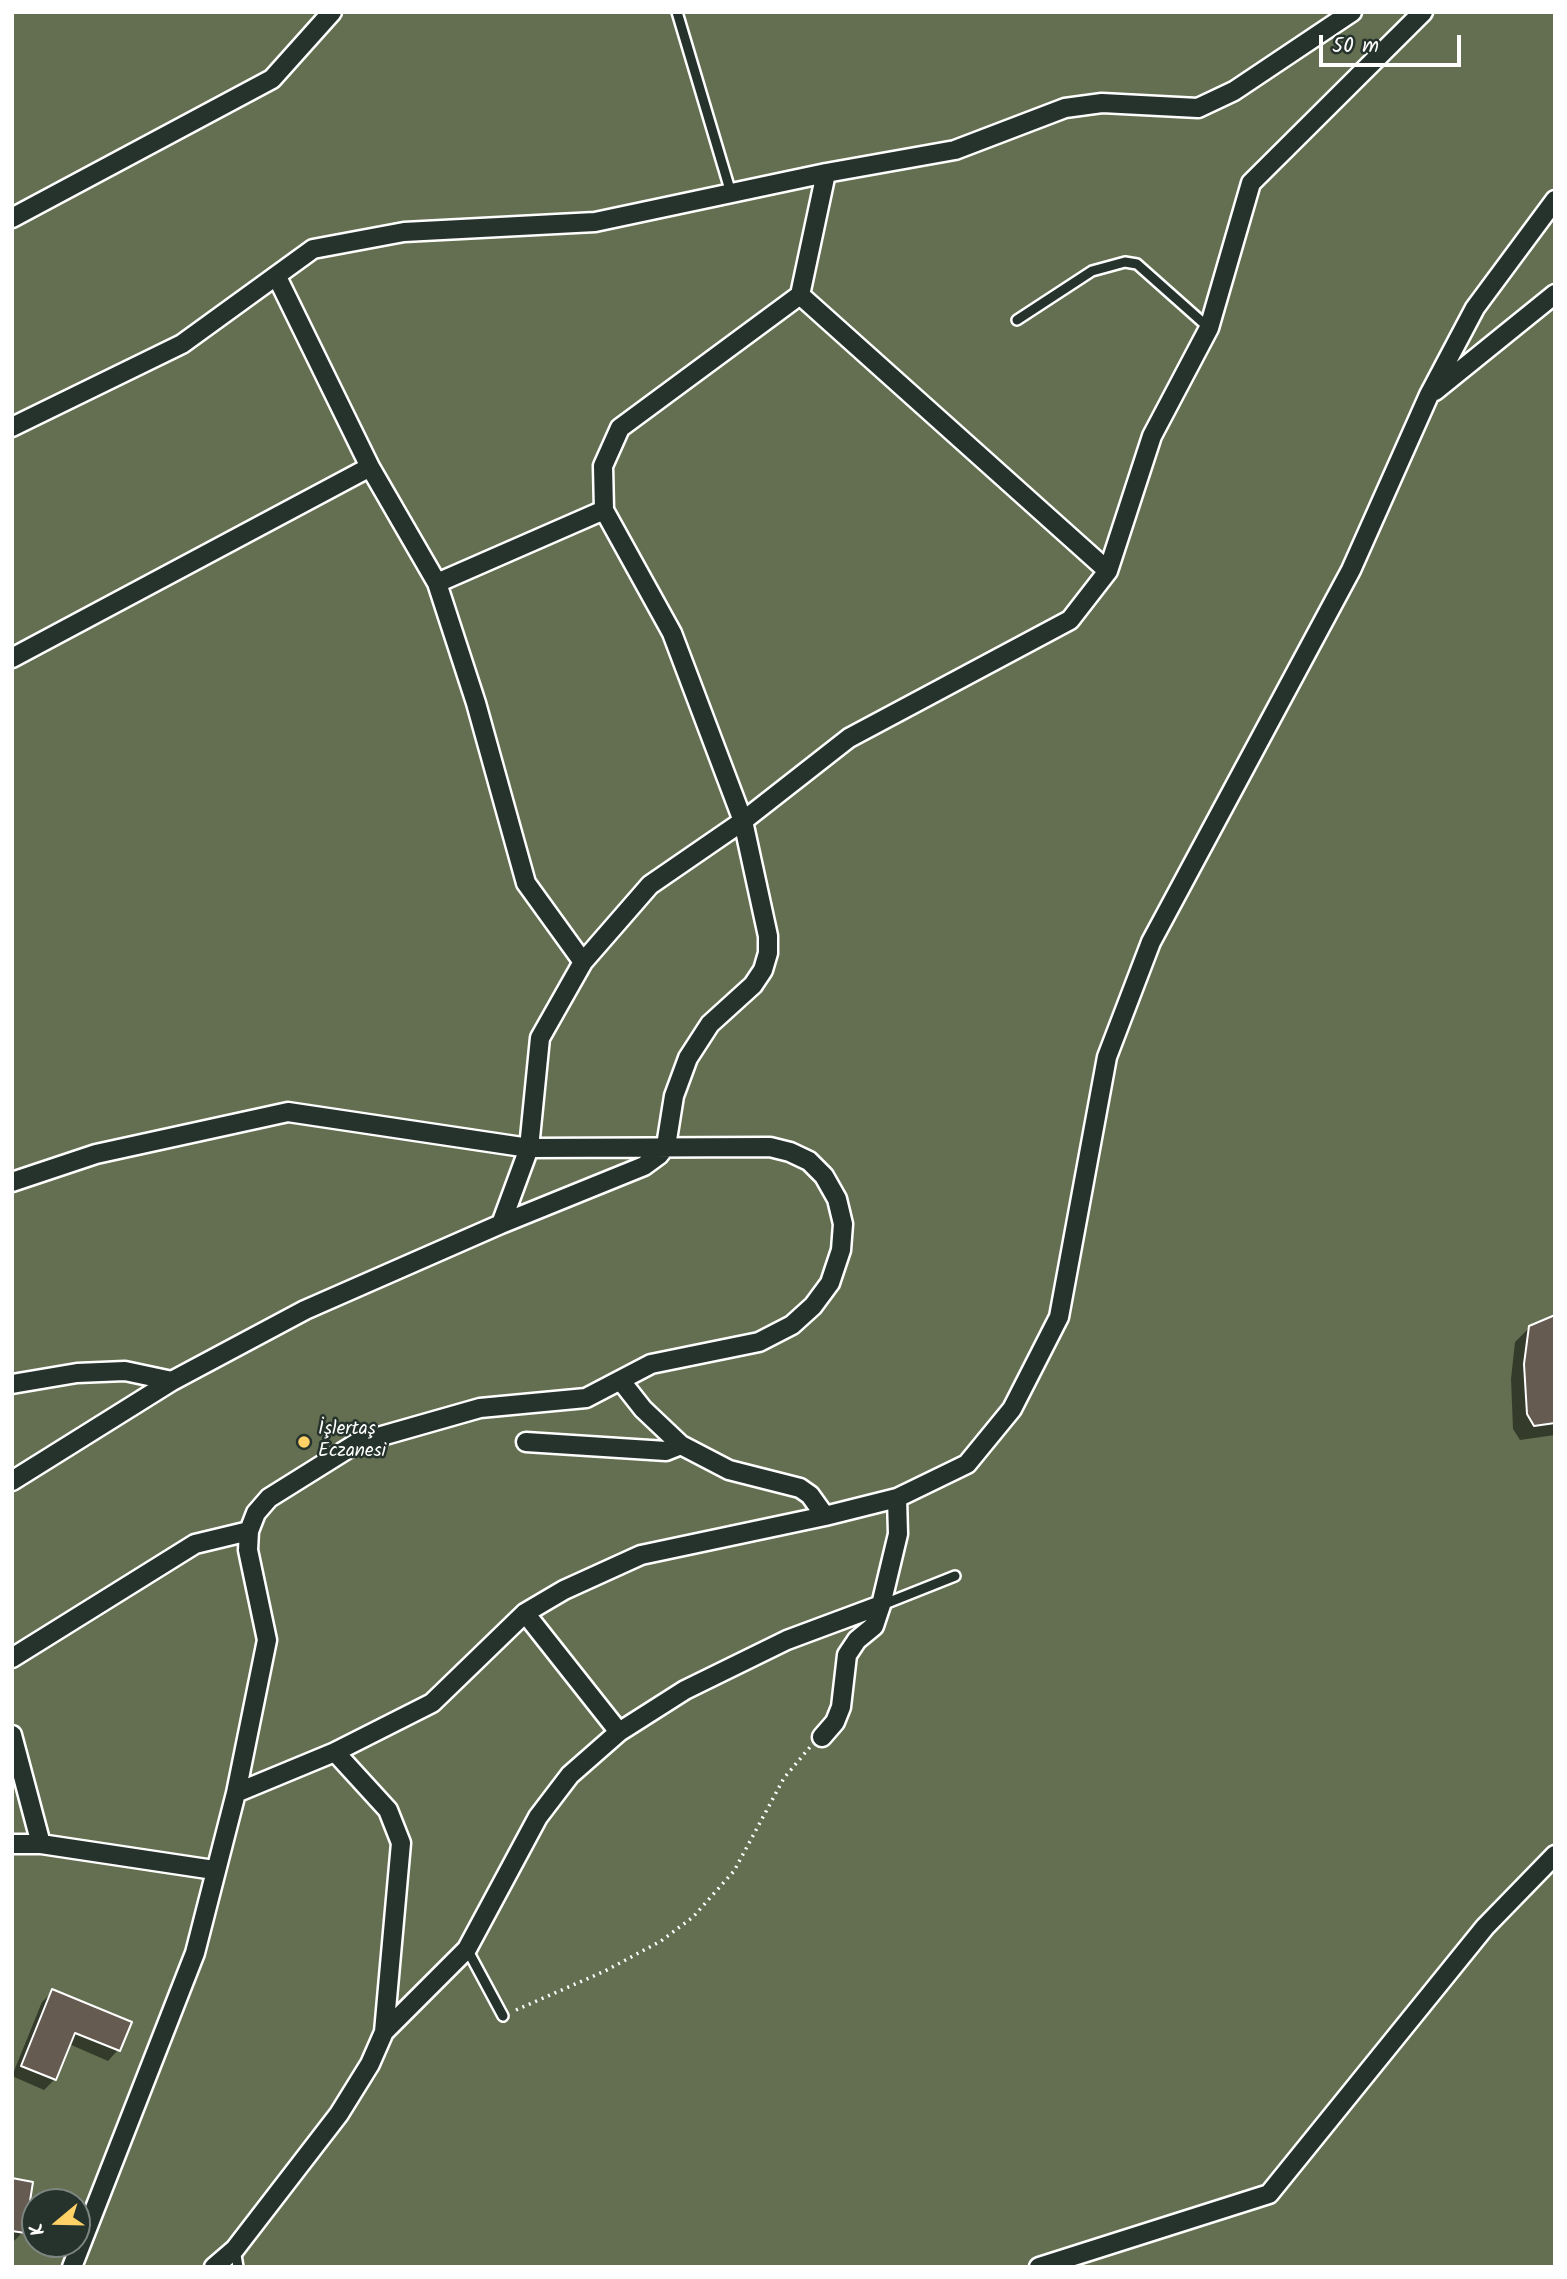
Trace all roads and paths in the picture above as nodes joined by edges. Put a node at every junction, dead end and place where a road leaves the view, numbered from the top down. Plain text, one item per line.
1 (332, 12) edge
2 (677, 12) edge
3 (1352, 12) edge
4 (1423, 12) edge
5 (826, 173) junction
6 (731, 193) junction
7 (1555, 200) edge
8 (12, 218) edge
9 (277, 277) junction
10 (1555, 294) edge
11 (800, 295) junction
12 (1017, 320) dead end
13 (1209, 328) junction
14 (1429, 396) junction
15 (12, 427) edge
16 (370, 467) junction
17 (604, 510) junction
18 (1108, 571) junction
19 (437, 583) junction
20 (12, 658) edge
21 (743, 821) junction
22 (583, 962) junction
23 (666, 1146) junction
24 (529, 1147) junction
25 (12, 1182) edge
26 (500, 1224) junction
27 (172, 1381) junction
28 (621, 1381) junction
29 (12, 1384) edge
30 (526, 1442) dead end
31 (681, 1445) junction
32 (12, 1481) edge
33 (897, 1498) junction
34 (825, 1516) junction
35 (249, 1531) junction
36 (955, 1576) dead end
37 (881, 1605) junction
38 (524, 1613) junction
39 (12, 1658) edge
40 (619, 1732) junction
41 (12, 1735) edge
42 (822, 1737) joint
43 (335, 1752) junction
44 (236, 1793) junction
45 (12, 1844) edge
46 (41, 1844) junction
47 (1555, 1855) edge
48 (214, 1870) junction
49 (467, 1948) junction
50 (503, 2016) joint
51 (384, 2032) junction
52 (237, 2258) edge
53 (77, 2264) edge
54 (214, 2267) edge
55 (1039, 2267) edge

1 - 8 street
2 - 6 lane
3 - 5 street
4 - 13 street
5 - 6 street
5 - 11 street
6 - 9 street
7 - 14 street
9 - 15 street
9 - 16 street
10 - 14 street
11 - 17 street
11 - 18 street
12 - 13 lane
13 - 18 street
14 - 33 street
16 - 19 street
16 - 20 street
17 - 19 street
17 - 21 street
18 - 21 street
19 - 22 street
21 - 22 street
21 - 23 street
22 - 24 street
23 - 24 street
23 - 26 street
23 - 28 street
24 - 25 street
24 - 26 street
26 - 27 street
27 - 29 street
27 - 32 street
28 - 31 street
28 - 35 street
30 - 31 street
31 - 34 street
33 - 34 street
33 - 37 street
34 - 38 street
35 - 39 street
35 - 44 street
36 - 37 lane
37 - 40 street
37 - 42 street
38 - 40 street
38 - 43 street
40 - 49 street
41 - 46 street
42 - 50 path
43 - 44 street
43 - 51 street
44 - 48 street
45 - 46 street
46 - 48 street
47 - 55 street
48 - 53 street
49 - 50 lane
49 - 51 street
51 - 52 street
52 - 54 street

